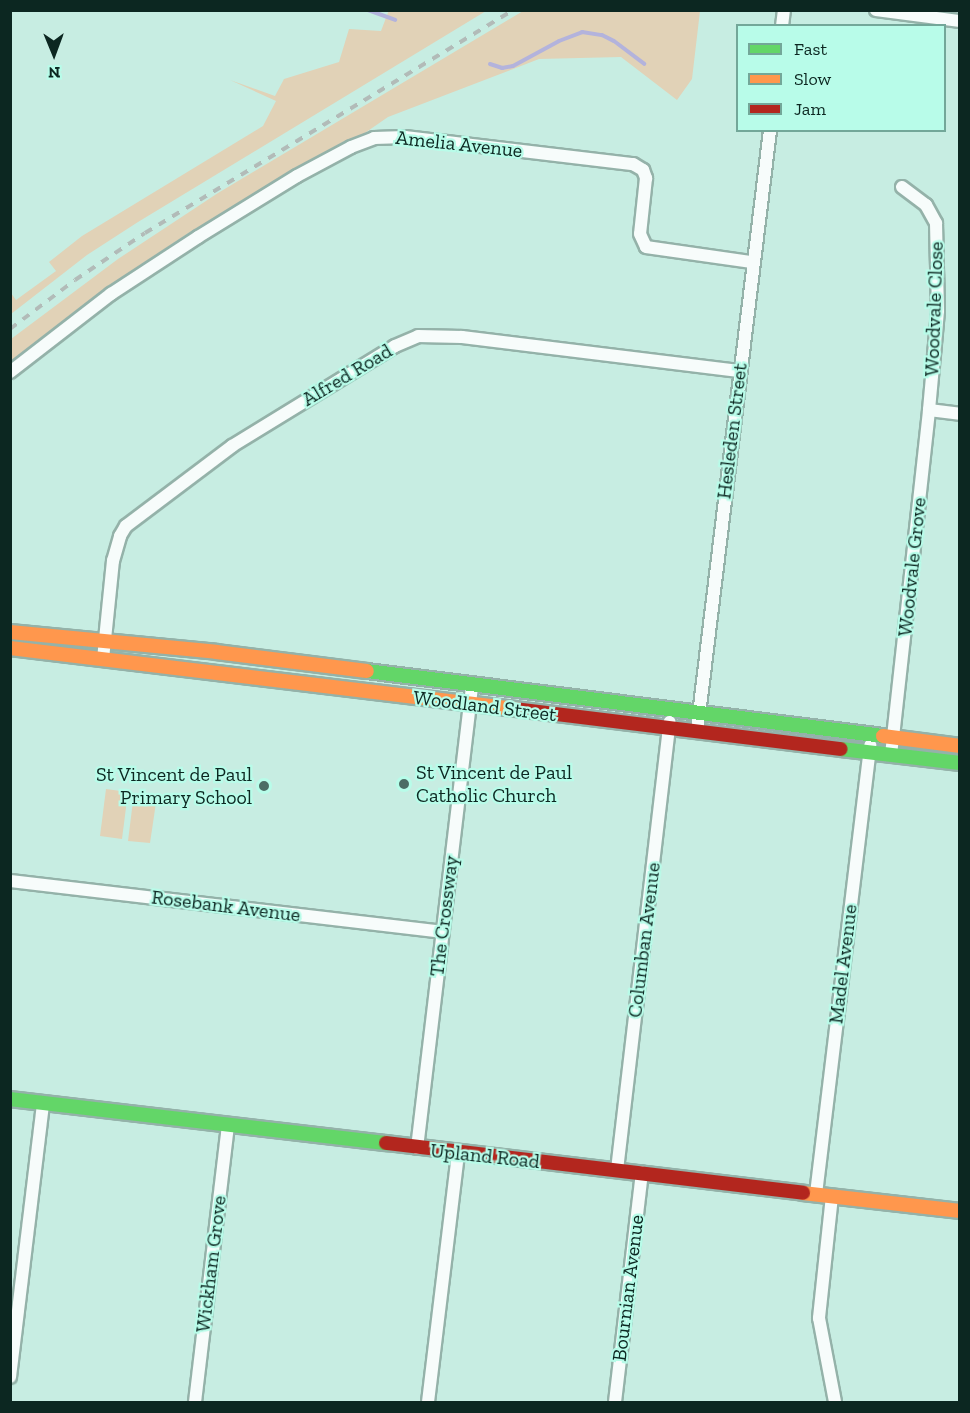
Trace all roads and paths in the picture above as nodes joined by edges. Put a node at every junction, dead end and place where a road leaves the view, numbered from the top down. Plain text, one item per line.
1 (876, 10) edge
2 (960, 21) edge
3 (770, 132) edge
4 (902, 188) dead end
5 (752, 262) junction
6 (739, 370) junction
7 (10, 372) edge
8 (929, 410) junction
9 (960, 414) edge
10 (10, 632) edge
11 (105, 642) junction
12 (10, 648) edge
13 (102, 659) junction
14 (472, 684) junction
15 (470, 704) junction
16 (671, 709) junction
17 (699, 713) junction
18 (669, 728) junction
19 (697, 731) junction
20 (871, 735) junction
21 (893, 737) junction
22 (960, 746) edge
23 (869, 752) junction
24 (891, 755) junction
25 (960, 763) edge
26 (10, 880) edge
27 (442, 932) junction
28 (10, 1099) edge
29 (43, 1103) junction
30 (228, 1125) junction
31 (417, 1148) junction
32 (458, 1153) junction
33 (617, 1170) junction
34 (642, 1173) junction
35 (816, 1194) junction
36 (832, 1196) junction
37 (960, 1211) edge
38 (10, 1377) edge
39 (195, 1402) edge
40 (428, 1402) edge
41 (615, 1402) edge
42 (835, 1402) edge

1 - 2 street
3 - 5 street, Hesleden Street
4 - 8 street, Woodvale Close
5 - 6 street, Hesleden Street
5 - 7 street, Amelia Avenue
6 - 11 street, Alfred Road
6 - 17 street, Hesleden Street
8 - 9 street
8 - 21 street, Woodvale Grove
10 - 11 main road, Woodland Street
11 - 13 street, Alfred Road
11 - 14 main road, Woodland Street
12 - 13 main road, Woodland Street
13 - 15 main road, Woodland Street
14 - 15 street, The Crossway
14 - 16 main road, Woodland Street
15 - 18 main road, Woodland Street
15 - 27 street, The Crossway
16 - 17 main road, Woodland Street
16 - 18 street, Columban Avenue
17 - 19 street, Hesleden Street
17 - 20 main road, Woodland Street
18 - 19 main road, Woodland Street
18 - 33 street, Columban Avenue
19 - 23 main road, Woodland Street
20 - 21 main road, Woodland Street
20 - 23 street, Madel Avenue
21 - 22 main road, Woodland Street
21 - 24 street, Woodvale Grove
23 - 24 main road, Woodland Street
23 - 35 street, Madel Avenue
24 - 25 main road, Woodland Street
26 - 27 street, Rosebank Avenue
27 - 31 street, The Crossway
28 - 29 main road, Upland Road
29 - 30 main road, Upland Road
29 - 38 street
30 - 31 main road, Upland Road
30 - 39 street, Wickham Grove
31 - 32 main road, Upland Road
32 - 33 main road, Upland Road
32 - 40 street
33 - 34 main road, Upland Road
34 - 35 main road, Upland Road
34 - 41 street, Bournian Avenue
35 - 36 main road, Upland Road
36 - 37 main road, Upland Road
36 - 42 street

